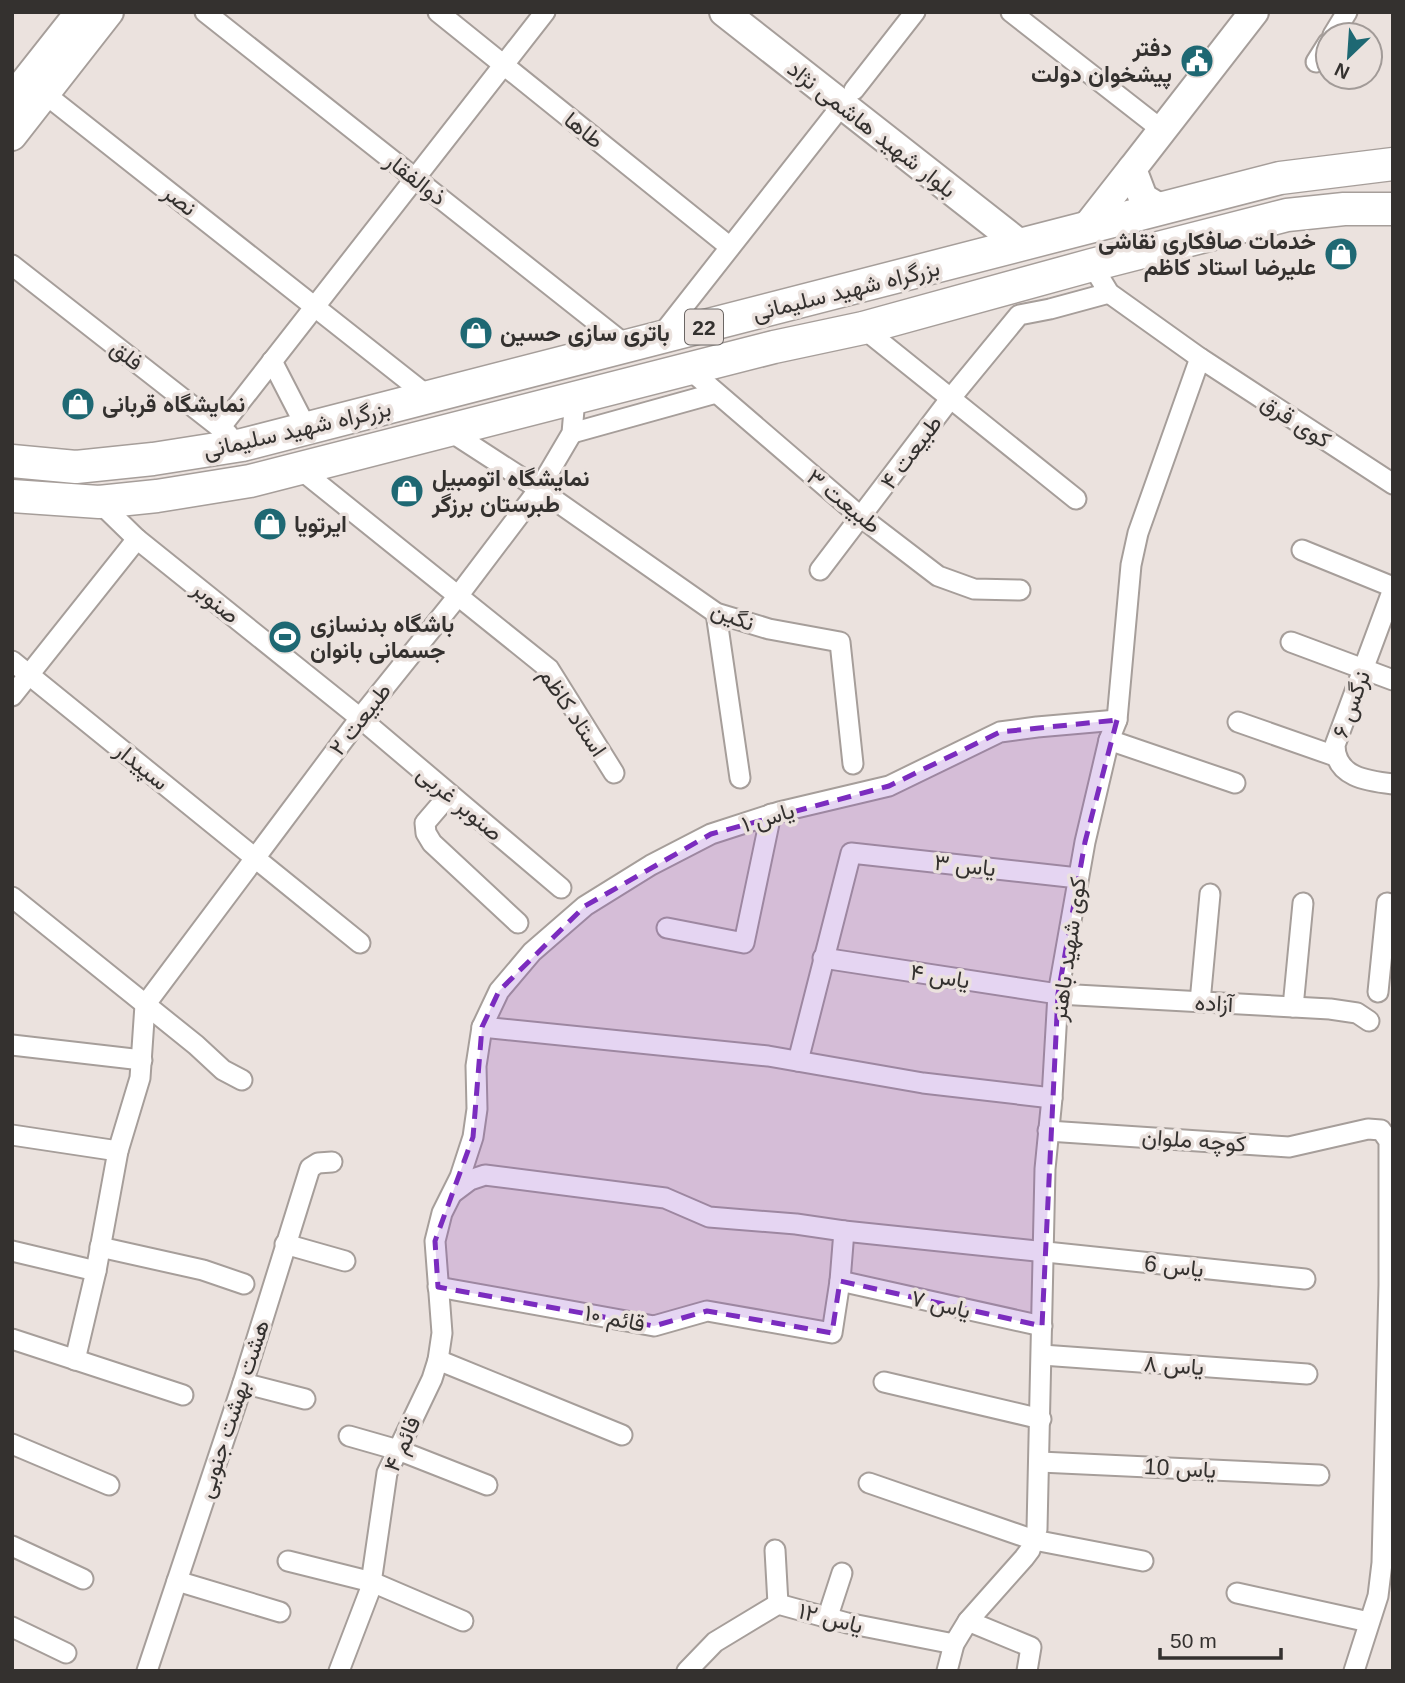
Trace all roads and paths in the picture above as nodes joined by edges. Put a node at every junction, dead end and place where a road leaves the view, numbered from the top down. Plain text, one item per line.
1 (80, 12) edge
2 (109, 12) edge
3 (205, 12) edge
4 (438, 12) edge
5 (545, 12) edge
6 (724, 12) edge
7 (755, 12) edge
8 (915, 12) edge
9 (1011, 12) edge
10 (1252, 13) edge
11 (504, 65) junction
12 (24, 85) edge
13 (848, 97) junction
14 (1162, 130) junction
15 (12, 136) edge
16 (1393, 164) edge
17 (1132, 169) junction
18 (415, 178) junction
19 (1161, 209) junction
20 (1393, 209) edge
21 (1085, 229) junction
22 (1032, 242) junction
23 (730, 247) junction
24 (12, 265) edge
25 (1092, 265) junction
26 (1110, 293) junction
27 (314, 306) junction
28 (863, 328) junction
29 (658, 338) junction
30 (627, 346) junction
31 (1200, 358) junction
32 (272, 361) junction
33 (689, 369) junction
34 (716, 394) junction
35 (429, 397) junction
36 (575, 398) junction
37 (950, 400) junction
38 (307, 429) junction
39 (449, 430) junction
40 (572, 433) junction
41 (231, 436) junction
42 (12, 461) edge
43 (300, 469) junction
44 (1393, 484) edge
45 (539, 489) junction
46 (12, 496) edge
47 (1076, 499) dead end
48 (99, 502) junction
49 (862, 517) junction
50 (137, 539) junction
51 (1302, 550) dead end
52 (820, 570) dead end
53 (1393, 588) edge
54 (1020, 590) dead end
55 (458, 596) junction
56 (716, 613) junction
57 (1292, 642) dead end
58 (12, 661) edge
59 (1364, 668) junction
60 (29, 675) junction
61 (1393, 680) edge
62 (12, 696) edge
63 (360, 718) junction
64 (1116, 720) junction
65 (1238, 722) dead end
66 (1109, 740) junction
67 (1335, 756) junction
68 (853, 764) dead end
69 (614, 773) dead end
70 (740, 778) dead end
71 (1235, 783) dead end
72 (1393, 784) edge
73 (449, 795) junction
74 (771, 814) junction
75 (254, 858) junction
76 (1078, 878) junction
77 (561, 888) dead end
78 (1210, 894) dead end
79 (12, 897) edge
80 (1303, 903) dead end
81 (1393, 905) edge
82 (518, 923) dead end
83 (667, 928) dead end
84 (360, 943) dead end
85 (823, 958) junction
86 (1378, 992) dead end
87 (1058, 994) junction
88 (1199, 1002) junction
89 (145, 1006) junction
90 (1293, 1007) junction
91 (1369, 1021) dead end
92 (482, 1027) junction
93 (12, 1045) edge
94 (142, 1060) junction
95 (797, 1061) junction
96 (242, 1080) dead end
97 (1052, 1098) junction
98 (1387, 1128) edge
99 (1048, 1131) junction
100 (12, 1135) edge
101 (118, 1151) junction
102 (332, 1161) dead end
103 (451, 1195) junction
104 (844, 1231) junction
105 (285, 1244) junction
106 (100, 1247) junction
107 (12, 1251) edge
108 (1044, 1253) junction
109 (345, 1261) dead end
110 (96, 1271) junction
111 (1305, 1279) dead end
112 (840, 1281) junction
113 (244, 1283) dead end
114 (1391, 1286) edge
115 (438, 1287) junction
116 (1042, 1326) junction
117 (12, 1339) edge
118 (1042, 1355) junction
119 (75, 1360) junction
120 (438, 1360) junction
121 (1307, 1374) dead end
122 (884, 1382) dead end
123 (243, 1383) junction
124 (183, 1395) dead end
125 (305, 1399) dead end
126 (1041, 1419) junction
127 (622, 1435) dead end
128 (349, 1436) dead end
129 (12, 1444) edge
130 (398, 1450) junction
131 (1040, 1462) junction
132 (1319, 1475) dead end
133 (869, 1483) dead end
134 (109, 1485) dead end
135 (487, 1485) dead end
136 (1034, 1540) junction
137 (12, 1546) edge
138 (775, 1550) dead end
139 (288, 1561) dead end
140 (1143, 1561) dead end
141 (842, 1573) dead end
142 (83, 1579) dead end
143 (177, 1581) junction
144 (372, 1582) junction
145 (1237, 1593) dead end
146 (778, 1604) junction
147 (280, 1612) dead end
148 (827, 1619) junction
149 (968, 1620) junction
150 (463, 1621) dead end
151 (1370, 1622) junction
152 (12, 1627) edge
153 (954, 1643) junction
154 (65, 1653) dead end
155 (147, 1671) edge
156 (339, 1671) edge
157 (687, 1671) edge
158 (947, 1671) edge
159 (1027, 1671) edge
160 (1354, 1671) edge

1 - 12 main road
2 - 12 main road
3 - 18 street, ذوالفقار
4 - 11 street, طاها
5 - 11 street
6 - 13 main road, بلوار شهید هاشمی نژاد
7 - 13 main road, بلوار شهید هاشمی نژاد
8 - 13 street
9 - 14 street
10 - 14 main road
11 - 18 street
11 - 23 street, طاها
12 - 15 main road
12 - 27 street, نصر
13 - 22 main road, بلوار شهید هاشمی نژاد
13 - 23 street
14 - 17 main road
16 - 19 highway, بزرگراه شهید سلیمانی / 22
17 - 19 main road
17 - 21 main road
18 - 27 street
18 - 30 street, ذوالفقار
19 - 21 highway, بزرگراه شهید سلیمانی / 22
20 - 25 highway, بزرگراه شهید سلیمانی / 22
21 - 22 highway, بزرگراه شهید سلیمانی / 22
22 - 29 highway, بزرگراه شهید سلیمانی / 22
23 - 29 street
24 - 41 street, فلق
25 - 26 street
25 - 28 highway, بزرگراه شهید سلیمانی / 22
26 - 31 street
26 - 37 street, طبیعت ۴
27 - 32 street
27 - 35 street, نصر
28 - 33 highway, بزرگراه شهید سلیمانی / 22
28 - 37 street, طبیعت ۴
29 - 30 highway, بزرگراه شهید سلیمانی / 22
30 - 35 highway, بزرگراه شهید سلیمانی / 22
31 - 44 street, کوی قرق
31 - 64 street, کوی شهید باهنر
32 - 38 street
32 - 41 street
33 - 34 street, طبیعت ٣
33 - 36 highway, بزرگراه شهید سلیمانی / 22
34 - 40 street
34 - 49 street, طبیعت ٣
35 - 38 highway, بزرگراه شهید سلیمانی / 22
36 - 39 highway, بزرگراه شهید سلیمانی / 22
36 - 40 street
37 - 47 street, طبیعت ۴
37 - 49 street, طبیعت ۴
38 - 41 highway, بزرگراه شهید سلیمانی / 22
39 - 43 highway, بزرگراه شهید سلیمانی / 22
39 - 45 street, نگین
40 - 45 street, طبیعت ۲
41 - 42 highway, بزرگراه شهید سلیمانی / 22
43 - 48 highway, بزرگراه شهید سلیمانی / 22
43 - 55 street, استاد کاظم
45 - 55 street, طبیعت ۲
45 - 56 street, نگین
46 - 48 highway, بزرگراه شهید سلیمانی / 22
48 - 50 street, صنوبر
49 - 52 street, طبیعت ۴
49 - 54 street, طبیعت ٣
50 - 60 street
50 - 63 street, صنوبر
51 - 53 street
53 - 59 street, نرگس ۶
55 - 63 street, طبیعت ۲
55 - 69 street, استاد کاظم
56 - 68 street, نگین
56 - 70 street
57 - 59 street
58 - 60 street, سپیدار
59 - 61 street
59 - 67 street, نرگس ۶
60 - 62 street
60 - 75 street, سپیدار
63 - 73 street, صنوبر غربی
63 - 75 street, طبیعت ۲
64 - 66 street, کوی شهید باهنر
64 - 74 street, یاس ۱
65 - 67 street
66 - 71 street
66 - 76 street, کوی شهید باهنر
67 - 72 street, نرگس ۶
73 - 77 street, صنوبر غربی
73 - 82 street
74 - 83 street
74 - 92 street, یاس ۱
75 - 84 street, سپیدار
75 - 89 street, طبیعت ۲
76 - 85 street, یاس ۳
76 - 87 street, کوی شهید باهنر
78 - 88 street
79 - 89 street
80 - 90 street
81 - 86 street
85 - 87 street, یاس ۴
85 - 95 street
87 - 88 street, آزاده
87 - 97 street, کوی شهید باهنر
88 - 90 street, آزاده
89 - 94 street
89 - 96 street
90 - 91 street, آزاده
92 - 95 street
92 - 103 street, یاس ۱
93 - 94 street
94 - 101 street
95 - 97 street
97 - 99 street, کوی شهید باهنر
98 - 99 street, کوچه ملوان
98 - 114 street
99 - 108 street, کوی شهید باهنر
100 - 101 street
101 - 106 street
102 - 105 street, هشت بهشت جنوبی
103 - 104 street, یاس 6
103 - 115 street, قائم ۴
104 - 108 street, یاس 6
104 - 112 street
105 - 109 street
105 - 123 street, هشت بهشت جنوبی
106 - 110 street
106 - 113 street
107 - 110 street
108 - 111 street, یاس 6
108 - 116 street, کوی شهید باهنر
110 - 119 street
112 - 115 street, قائم ۱۰
112 - 116 street, یاس ۷
114 - 151 street
115 - 120 street, قائم ۴
116 - 118 street, کوی شهید باهنر
117 - 119 street
118 - 121 street, یاس ۸
118 - 126 street, کوی شهید باهنر
119 - 124 street
120 - 127 street
120 - 130 street, قائم ۴
122 - 126 street
123 - 125 street
123 - 143 street, هشت بهشت جنوبی
126 - 131 street, کوی شهید باهنر
128 - 130 street
129 - 134 street
130 - 135 street
130 - 144 street, قائم ۴
131 - 132 street, یاس 10
131 - 136 street, کوی شهید باهنر
133 - 136 street
136 - 140 street
136 - 149 street, کوی شهید باهنر
137 - 142 street
138 - 146 street
139 - 144 street
141 - 148 street
143 - 147 street
143 - 155 street, هشت بهشت جنوبی
144 - 150 street
144 - 156 street, قائم ۴
145 - 151 street
146 - 148 street, یاس ۱۲
146 - 157 street, یاس ۱۲
148 - 153 street, یاس ۱۲
149 - 153 street, کوی شهید باهنر
149 - 159 street
151 - 160 street
152 - 154 street
153 - 158 street, کوی شهید باهنر

